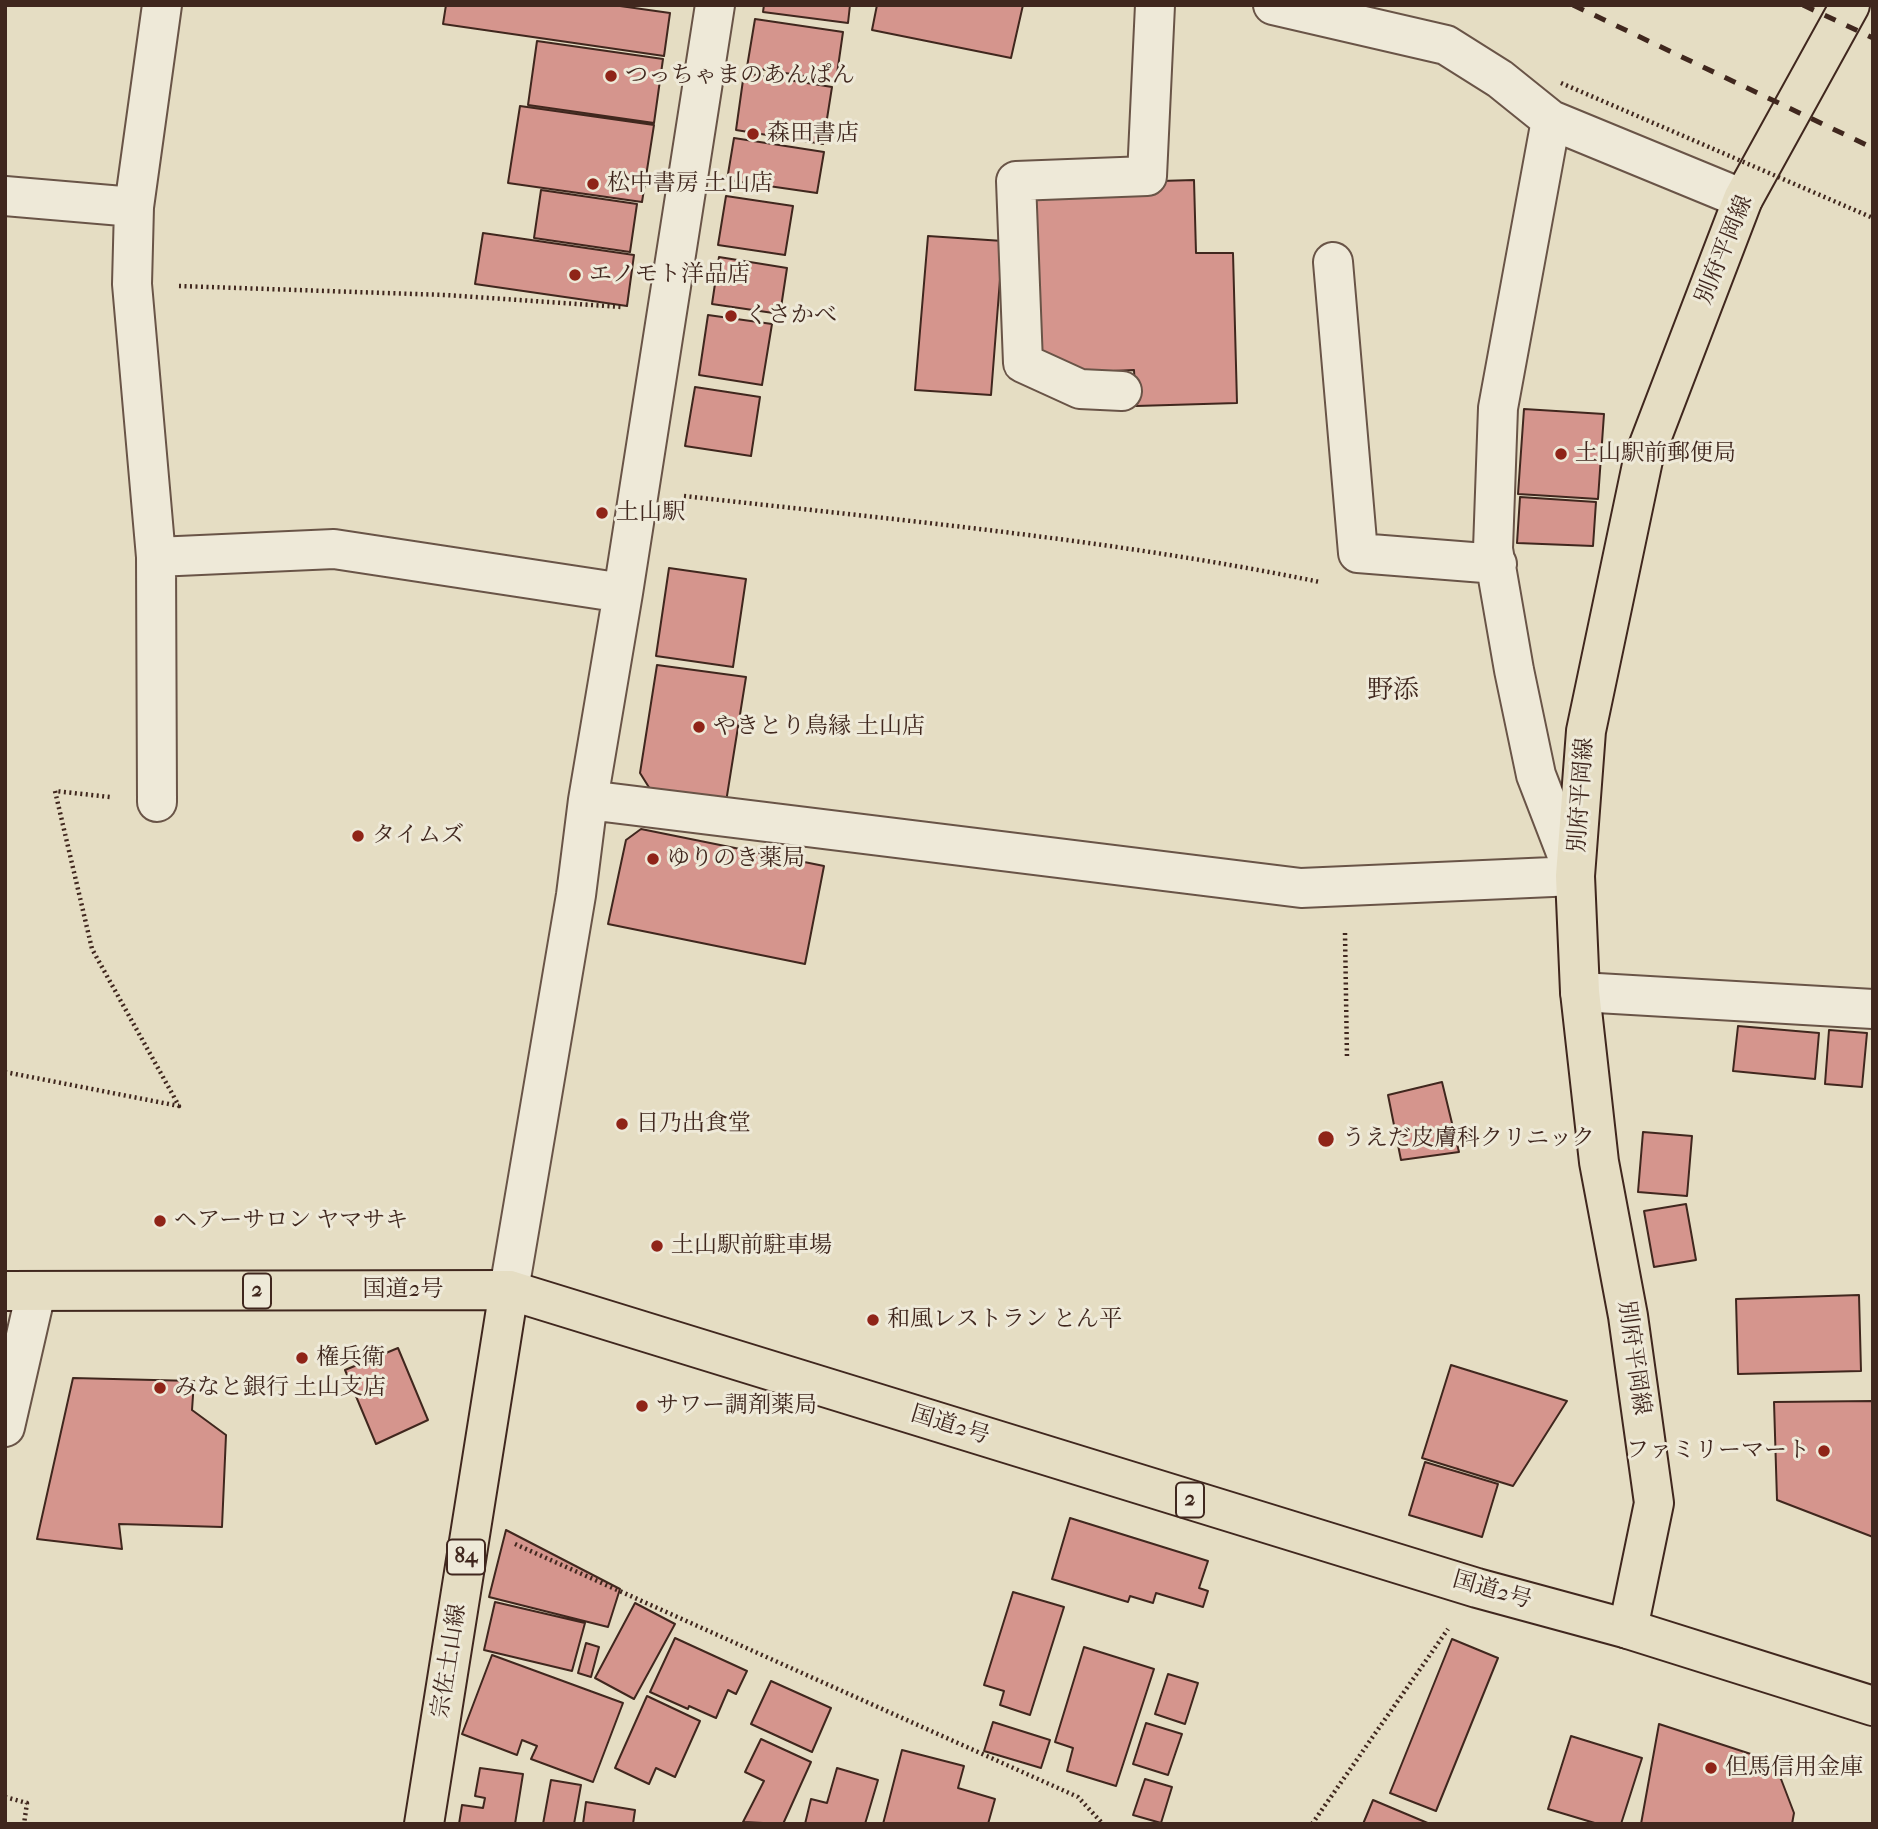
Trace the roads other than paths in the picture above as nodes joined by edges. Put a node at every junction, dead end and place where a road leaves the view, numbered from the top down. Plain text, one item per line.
1 (162, 5) edge
2 (715, 5) edge
3 (1155, 5) edge
4 (1273, 5) edge
5 (1850, 5) edge
6 (1551, 120) junction
7 (5, 196) edge
8 (1744, 199) junction
9 (134, 207) junction
10 (1333, 262) dead end
11 (1122, 391) dead end
12 (156, 557) junction
13 (1497, 564) junction
14 (623, 593) junction
15 (588, 800) junction
16 (157, 802) road end
17 (1575, 876) junction
18 (1580, 992) junction
19 (1873, 1009) edge
20 (509, 1290) junction
21 (21, 1291) edge
22 (5, 1427) edge
23 (1628, 1629) junction
24 (1873, 1706) edge
25 (424, 1824) edge

1 - 9 street
2 - 14 street
3 - 11 street
4 - 6 street
5 - 8 main road, 別府平岡線
6 - 8 street
6 - 13 street
7 - 9 street
8 - 17 main road, 別府平岡線
9 - 12 street
10 - 13 street
12 - 14 street
12 - 16 street
13 - 17 street
14 - 15 street
15 - 17 street
15 - 20 street
17 - 18 main road, 別府平岡線
18 - 19 street
18 - 23 main road, 別府平岡線
20 - 21 main road, 国道2号 / 2
20 - 23 main road, 国道2号 / 2
20 - 25 main road, 宗佐土山線 / 84
21 - 22 street
23 - 24 main road, 国道2号 / 2

